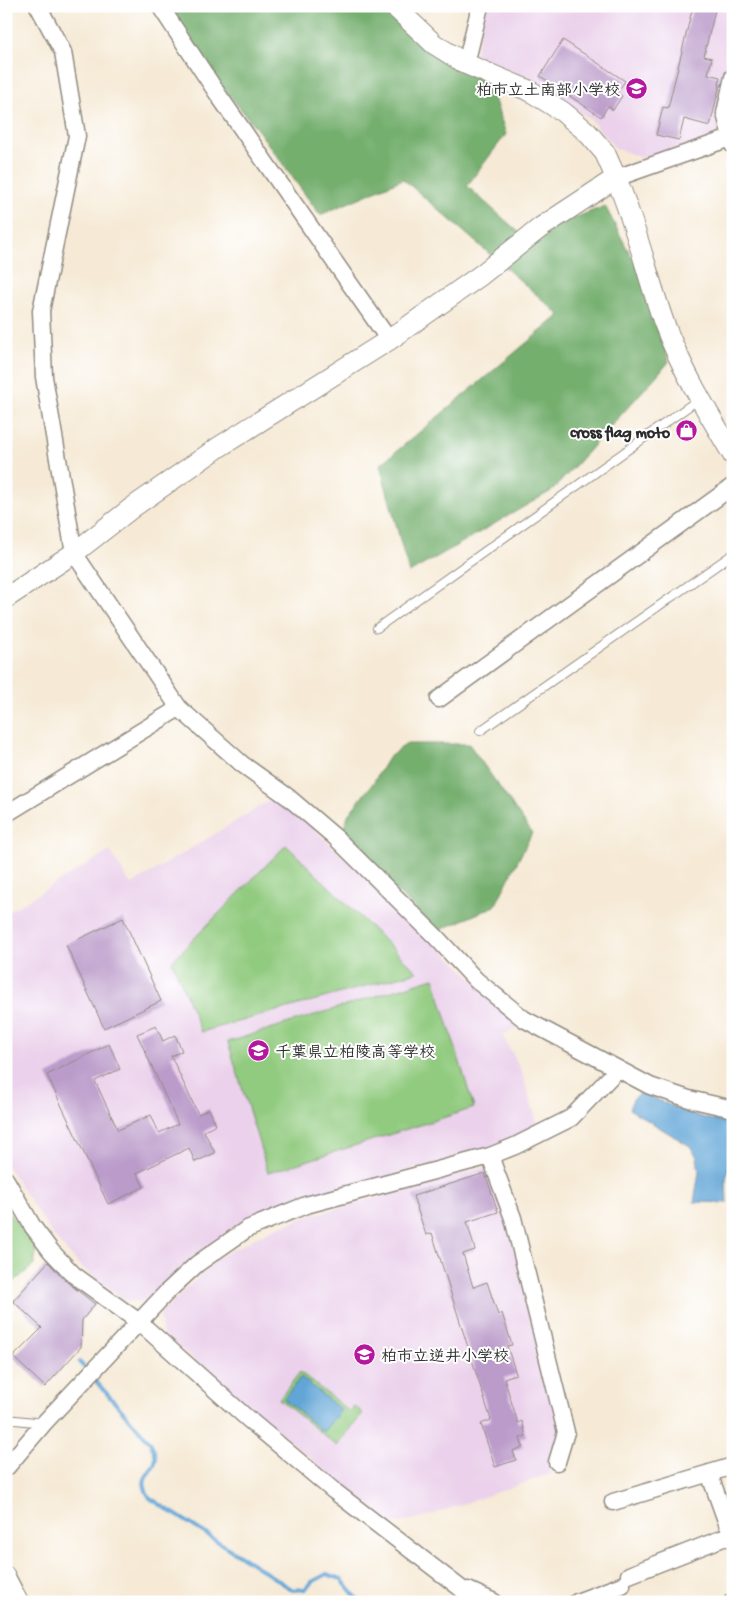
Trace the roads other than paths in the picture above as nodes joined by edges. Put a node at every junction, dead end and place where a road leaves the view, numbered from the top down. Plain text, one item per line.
1 (38, 6) edge
2 (160, 6) edge
3 (394, 6) edge
4 (480, 6) edge
5 (466, 64) junction
6 (733, 78) edge
7 (731, 133) edge
8 (616, 178) junction
9 (389, 340) junction
10 (700, 398) junction
11 (726, 426) edge
12 (733, 454) edge
13 (733, 486) edge
14 (74, 553) junction
15 (733, 554) edge
16 (6, 598) edge
17 (377, 628) dead end
18 (439, 699) dead end
19 (179, 708) junction
20 (480, 731) dead end
21 (6, 814) edge
22 (618, 1068) junction
23 (733, 1109) edge
24 (490, 1156) junction
25 (6, 1180) edge
26 (139, 1322) junction
27 (6, 1419) edge
28 (44, 1423) junction
29 (557, 1462) dead end
30 (733, 1466) edge
31 (6, 1468) edge
32 (709, 1473) junction
33 (613, 1502) dead end
34 (732, 1538) edge
35 (6, 1575) edge
36 (459, 1587) junction
37 (20, 1602) edge
38 (476, 1602) edge
39 (494, 1602) edge
40 (577, 1602) edge

1 - 14 street
2 - 9 street
3 - 5 street
4 - 5 street
5 - 8 street
6 - 7 street
7 - 8 street
8 - 9 street
8 - 10 street
9 - 14 street
10 - 11 street
10 - 17 lane
11 - 12 street
13 - 18 street
14 - 16 street
14 - 19 street
15 - 20 lane
19 - 21 street
19 - 22 street
22 - 23 street
22 - 24 street
24 - 26 street
24 - 29 street
25 - 26 street
26 - 28 street
26 - 36 street
27 - 28 lane
28 - 31 street
30 - 32 street
32 - 33 street
32 - 34 street
34 - 40 street
35 - 37 street
36 - 38 street
36 - 39 street

